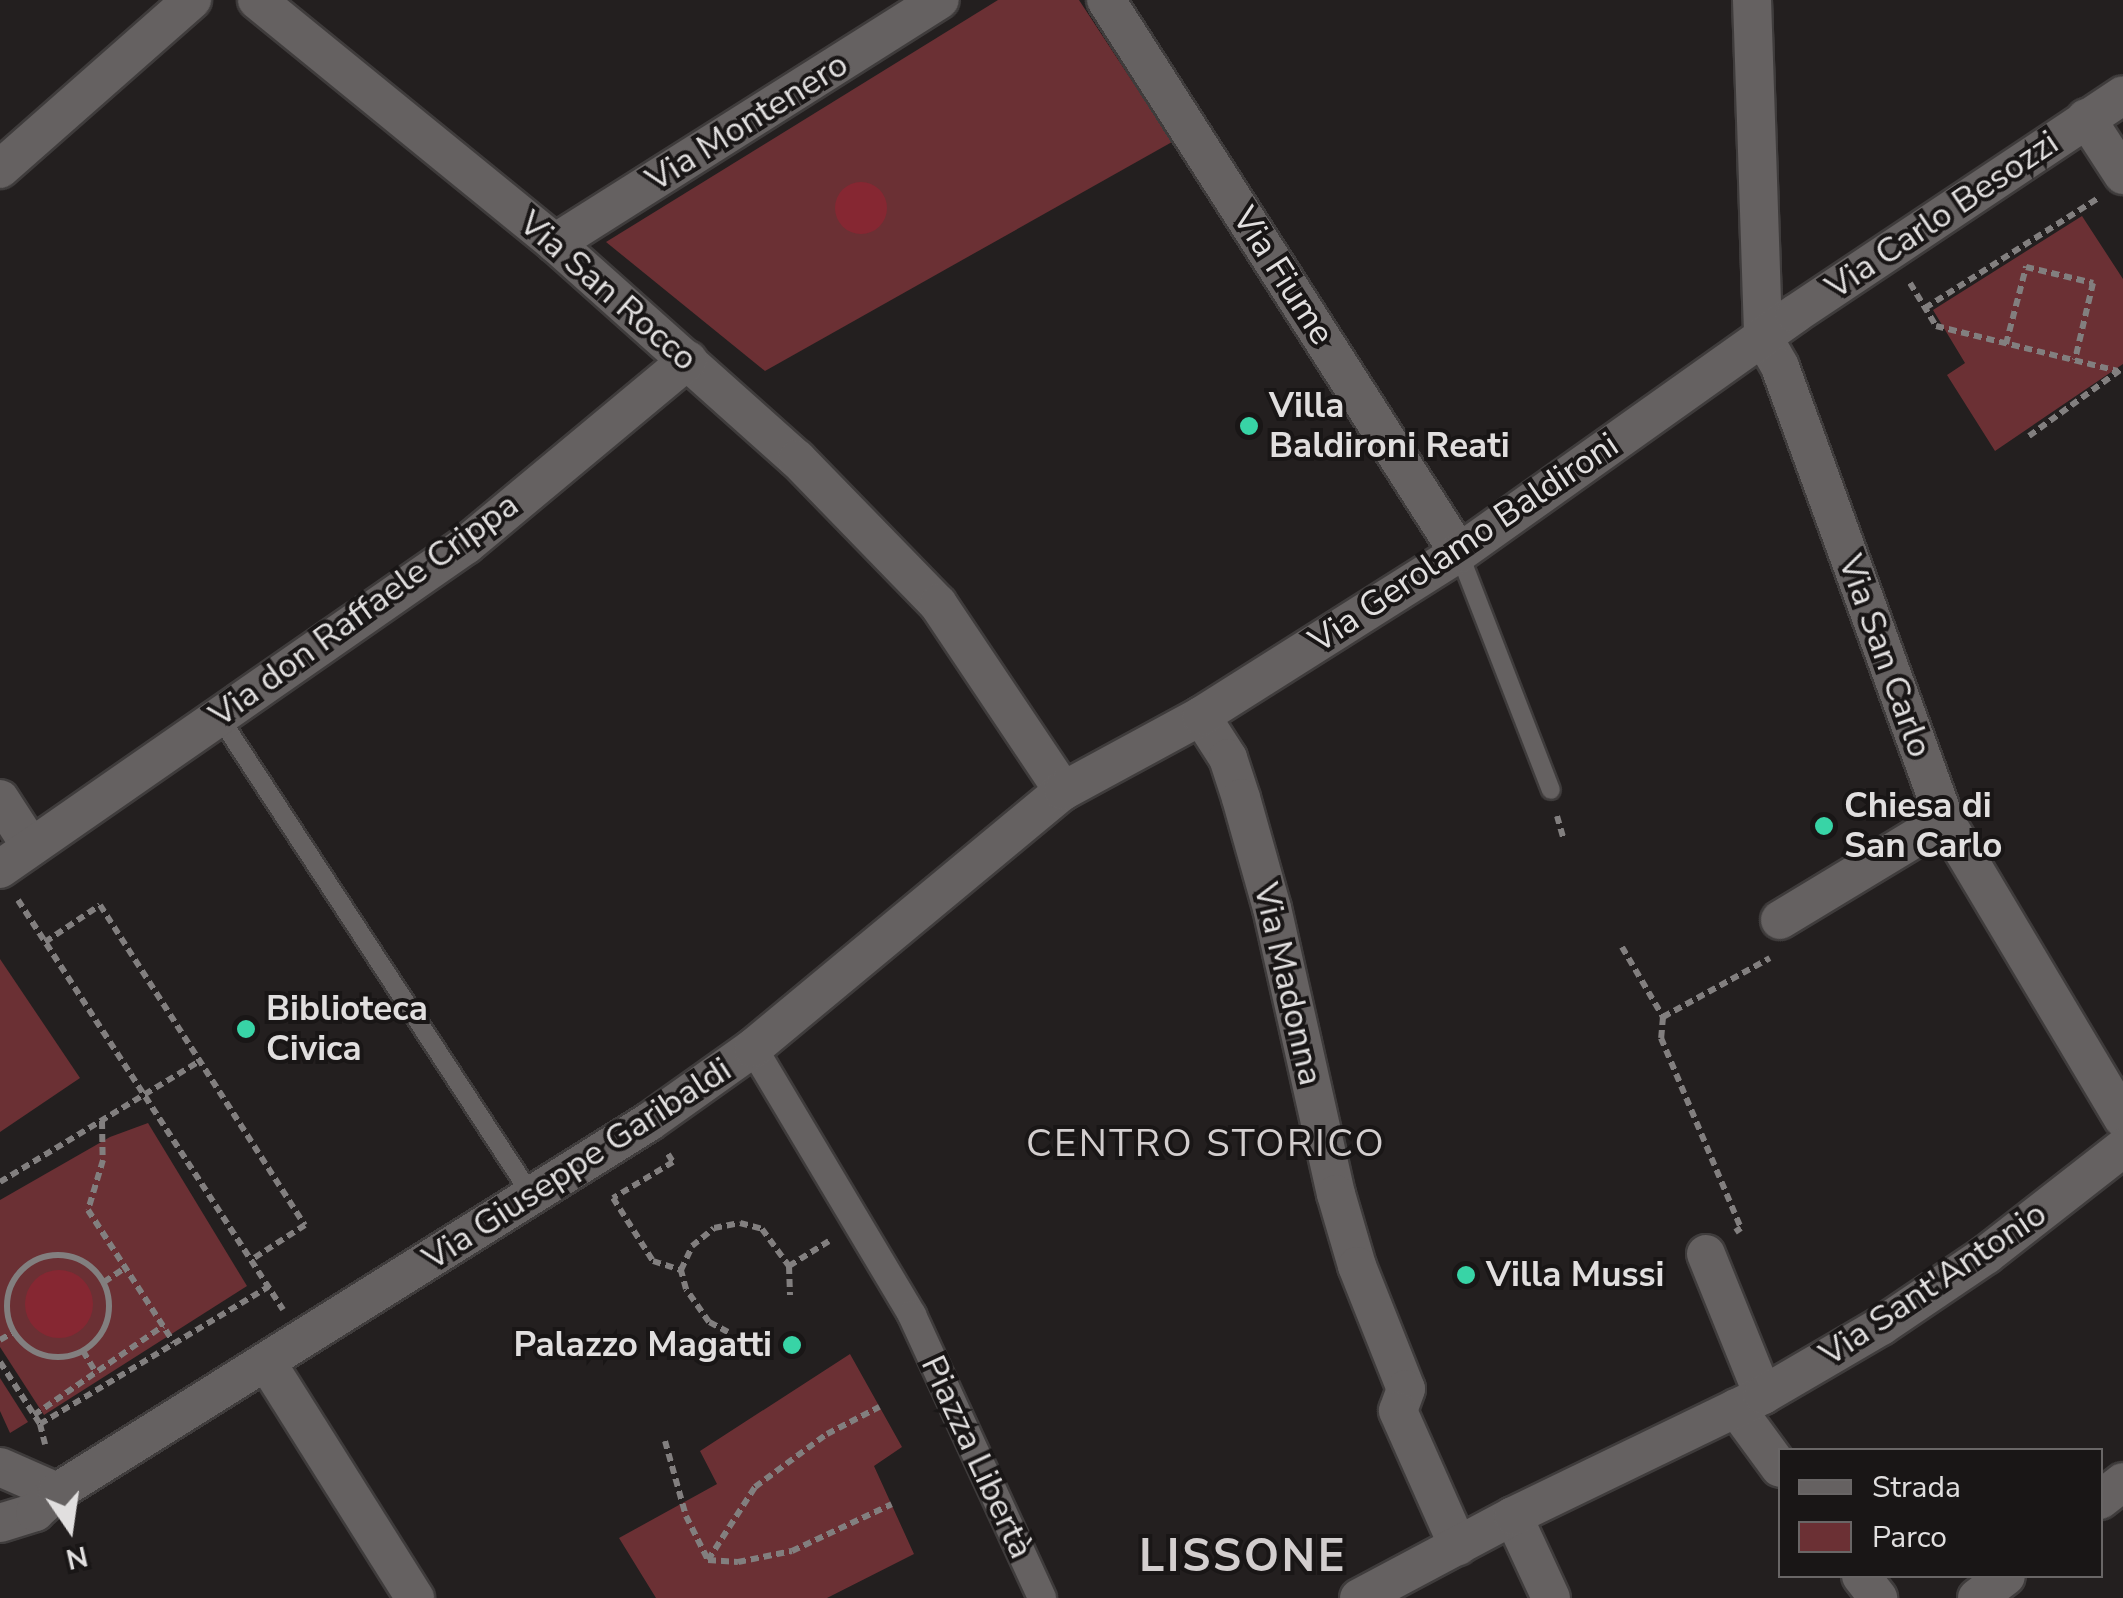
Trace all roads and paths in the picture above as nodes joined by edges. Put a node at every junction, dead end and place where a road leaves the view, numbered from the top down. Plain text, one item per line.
1 (192, 0) edge
2 (257, 0) edge
3 (940, 0) edge
4 (1106, 0) edge
5 (1752, 0) edge
6 (2123, 95) edge
7 (2086, 118) junction
8 (0, 169) edge
9 (2115, 184) edge
10 (556, 243) junction
11 (1890, 250) junction
12 (1925, 308) junction
13 (1763, 337) junction
14 (2006, 344) junction
15 (688, 360) junction
16 (2075, 360) junction
17 (2121, 370) edge
18 (2029, 436) dead end
19 (1459, 553) junction
20 (218, 716) junction
21 (1201, 716) junction
22 (1159, 739) joint
23 (1064, 790) junction
24 (1551, 790) dead end
25 (0, 799) edge
26 (1945, 820) junction
27 (31, 847) junction
28 (4, 878) edge
29 (1780, 920) joint
30 (45, 942) junction
31 (1622, 946) dead end
32 (1664, 1017) junction
33 (753, 1048) junction
34 (200, 1061) junction
35 (144, 1096) junction
36 (2123, 1119) edge
37 (102, 1121) junction
38 (649, 1122) junction
39 (2123, 1148) edge
40 (0, 1182) edge
41 (532, 1196) junction
42 (855, 1223) junction
43 (1706, 1254) joint
44 (250, 1260) junction
45 (789, 1266) junction
46 (126, 1268) junction
47 (681, 1270) junction
48 (104, 1282) junction
49 (268, 1287) junction
50 (790, 1295) dead end
51 (163, 1326) junction
52 (14, 1332) junction
53 (728, 1332) dead end
54 (0, 1340) edge
55 (302, 1340) junction
56 (174, 1344) junction
57 (82, 1351) junction
58 (0, 1362) edge
59 (267, 1363) junction
60 (96, 1372) junction
61 (1749, 1402) junction
62 (879, 1407) dead end
63 (34, 1415) junction
64 (40, 1424) junction
65 (665, 1440) dead end
66 (1778, 1464) edge
67 (0, 1467) edge
68 (2123, 1482) edge
69 (57, 1492) junction
70 (2103, 1498) edge
71 (892, 1504) dead end
72 (1513, 1516) junction
73 (3, 1525) edge
74 (1458, 1546) junction
75 (708, 1560) junction
76 (2003, 1578) edge
77 (415, 1598) edge
78 (1042, 1598) edge
79 (1359, 1598) edge
80 (1552, 1598) edge
81 (1977, 1598) edge

1 - 8 street
2 - 10 street, Via San Rocco
3 - 10 street, Via Montenero
4 - 19 street, Via Fiume
5 - 13 street
6 - 7 street, Via Carlo Besozzi
7 - 9 street
7 - 11 street, Via Carlo Besozzi
9 - 12 path
10 - 15 street, Via San Rocco
11 - 12 path
11 - 13 street, Via Carlo Besozzi
12 - 14 path
13 - 19 street, Via Gerolamo Baldironi
13 - 26 street, Via San Carlo
14 - 16 path
14 - 16 path
15 - 20 street, Via don Raffaele Crippa
15 - 23 street, Via San Rocco
16 - 17 path
17 - 18 path
19 - 21 street, Via Gerolamo Baldironi
19 - 24 lane
20 - 27 street, Via don Raffaele Crippa
20 - 41 lane
21 - 22 street, Via Gerolamo Baldironi
21 - 74 street, Via Madonna
22 - 23 street, Via Giuseppe Garibaldi
23 - 33 street, Via Giuseppe Garibaldi
25 - 27 street
26 - 29 street
26 - 36 street, Via San Carlo
27 - 28 street, Via don Raffaele Crippa
28 - 30 path
29 - 32 path
30 - 34 path
30 - 35 path
31 - 32 path
32 - 43 path
33 - 38 street, Via Giuseppe Garibaldi
33 - 42 street, Piazza Libertà
34 - 35 path
34 - 44 path
35 - 37 path
35 - 44 path
37 - 40 path
37 - 46 path
38 - 41 street, Via Giuseppe Garibaldi
38 - 47 path
39 - 61 street, Via Sant'Antonio
41 - 55 street, Via Giuseppe Garibaldi
42 - 45 path
42 - 78 street, Piazza Libertà
43 - 61 street
44 - 49 path
45 - 47 path
45 - 50 path
46 - 48 path
46 - 51 path
47 - 53 path
48 - 52 path
48 - 57 path
49 - 55 path
49 - 56 path
51 - 56 path
51 - 60 path
52 - 54 path
52 - 57 path
55 - 59 street, Via Giuseppe Garibaldi
56 - 64 path
57 - 60 path
58 - 63 path
59 - 69 street, Via Giuseppe Garibaldi
59 - 77 street
60 - 63 path
61 - 66 street
61 - 72 street
62 - 75 path
63 - 64 path
64 - 69 path
65 - 75 path
67 - 69 street
68 - 70 street
69 - 73 street, Via Giuseppe Garibaldi
71 - 75 path
72 - 74 street
72 - 80 street
74 - 79 street
76 - 81 street

